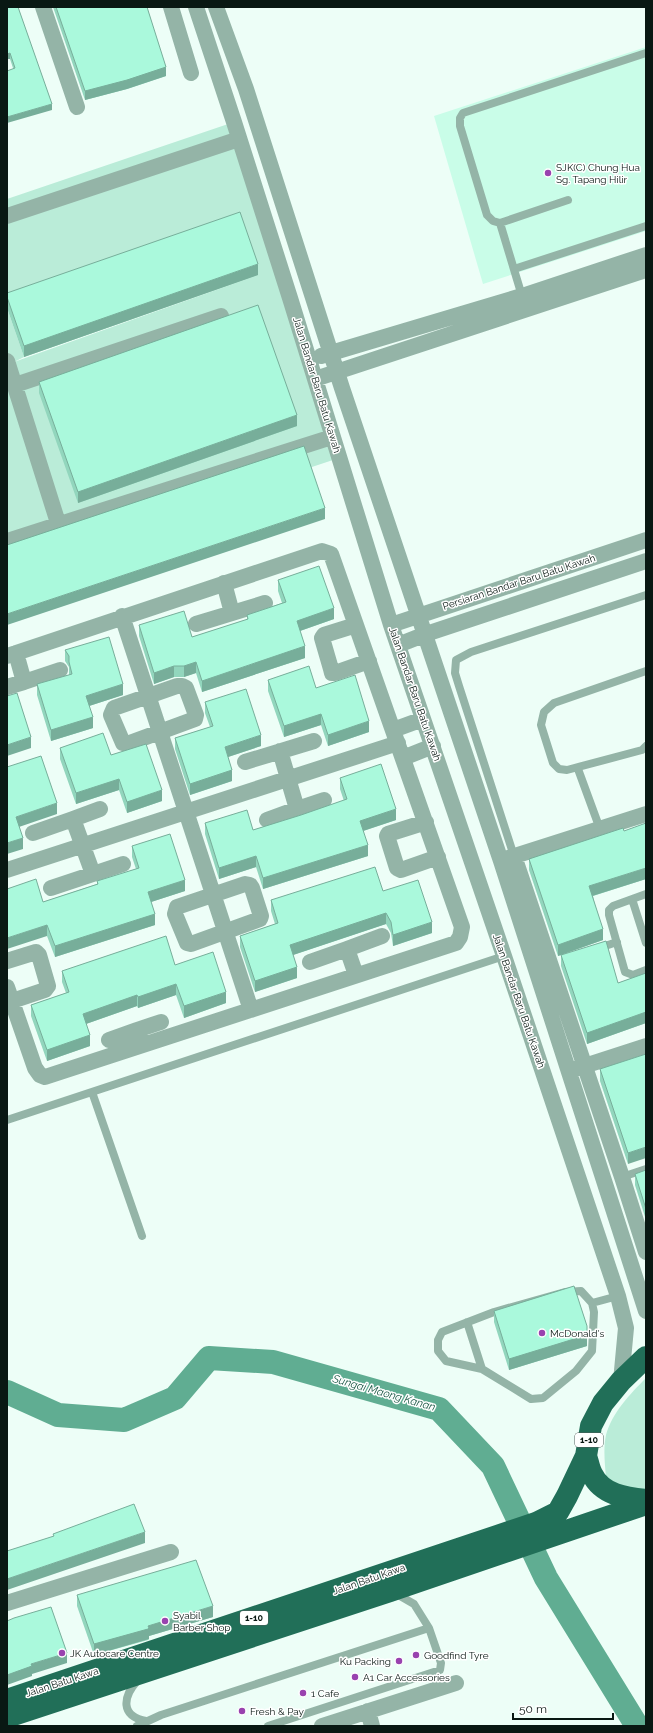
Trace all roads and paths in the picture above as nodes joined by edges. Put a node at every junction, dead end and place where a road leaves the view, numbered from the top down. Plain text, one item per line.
1 (43, 7) edge
2 (171, 7) edge
3 (196, 7) edge
4 (216, 7) edge
5 (646, 53) edge
6 (191, 73) dead end
7 (246, 89) junction
8 (226, 96) junction
9 (77, 107) dead end
10 (240, 139) junction
11 (568, 200) dead end
12 (7, 216) edge
13 (500, 223) junction
14 (646, 226) edge
15 (646, 255) edge
16 (514, 269) junction
17 (646, 270) edge
18 (522, 296) junction
19 (221, 316) edge
20 (331, 352) junction
21 (310, 360) junction
22 (7, 361) edge
23 (337, 371) junction
24 (316, 379) junction
25 (15, 385) junction
26 (332, 436) junction
27 (59, 526) junction
28 (646, 540) edge
29 (7, 542) edge
30 (646, 562) edge
31 (224, 583) junction
32 (646, 595) edge
33 (265, 603) dead end
34 (232, 613) junction
35 (419, 614) junction
36 (122, 616) junction
37 (196, 624) dead end
38 (356, 624) junction
39 (392, 625) junction
40 (426, 634) junction
41 (398, 645) junction
42 (12, 654) edge
43 (369, 661) junction
44 (60, 670) dead end
45 (646, 671) edge
46 (24, 682) junction
47 (7, 687) edge
48 (148, 696) junction
49 (423, 719) junction
50 (160, 732) junction
51 (314, 741) dead end
52 (398, 744) junction
53 (433, 746) junction
54 (646, 746) edge
55 (280, 751) junction
56 (245, 762) dead end
57 (578, 769) junction
58 (289, 780) junction
59 (324, 800) dead end
60 (100, 809) dead end
61 (297, 809) junction
62 (186, 813) junction
63 (646, 814) edge
64 (73, 819) junction
65 (267, 820) dead end
66 (426, 822) junction
67 (600, 829) junction
68 (33, 833) dead end
69 (83, 846) junction
70 (438, 857) junction
71 (508, 859) junction
72 (123, 864) dead end
73 (7, 870) edge
74 (93, 874) junction
75 (51, 888) dead end
76 (646, 894) edge
77 (213, 895) junction
78 (632, 899) junction
79 (226, 932) junction
80 (382, 936) dead end
81 (616, 942) junction
82 (646, 943) edge
83 (529, 948) junction
84 (347, 949) junction
85 (587, 952) edge
86 (504, 956) junction
87 (7, 961) edge
88 (310, 962) dead end
89 (646, 970) edge
90 (356, 975) junction
91 (8, 992) edge
92 (251, 1010) junction
93 (161, 1022) dead end
94 (137, 1030) junction
95 (109, 1040) dead end
96 (142, 1045) junction
97 (646, 1046) edge
98 (585, 1066) junction
99 (568, 1072) junction
100 (92, 1092) junction
101 (7, 1120) edge
102 (646, 1169) edge
103 (622, 1177) junction
104 (142, 1236) dead end
105 (646, 1252) edge
106 (643, 1290) edge
107 (618, 1296) junction
108 (592, 1303) junction
109 (646, 1311) edge
110 (467, 1322) junction
111 (646, 1357) edge
112 (482, 1369) junction
113 (621, 1381) junction
114 (586, 1456) junction
115 (646, 1500) edge
116 (646, 1504) edge
117 (541, 1530) junction
118 (506, 1542) junction
119 (171, 1552) dead end
120 (390, 1591) junction
121 (7, 1603) edge
122 (429, 1628) junction
123 (146, 1671) junction
124 (456, 1683) dead end
125 (11, 1714) edge
126 (370, 1719) edge
127 (352, 1721) edge
128 (141, 1725) edge
129 (329, 1725) edge
130 (268, 1726) edge

1 - 9 street
2 - 6 street
3 - 8 street, Jalan Bandar Baru Batu Kawah
4 - 7 street
5 - 13 lane
7 - 8 street
7 - 20 street
8 - 10 street, Jalan Bandar Baru Batu Kawah
10 - 12 street
10 - 21 street, Jalan Bandar Baru Batu Kawah
11 - 13 lane
13 - 16 lane
14 - 16 lane
15 - 18 street
16 - 18 lane
17 - 23 street
18 - 20 street
19 - 25 street
20 - 21 street
20 - 23 street
21 - 24 street, Jalan Bandar Baru Batu Kawah
22 - 25 street
23 - 24 street
23 - 35 street
24 - 26 street, Jalan Bandar Baru Batu Kawah
25 - 27 street
26 - 27 street
26 - 39 street, Jalan Bandar Baru Batu Kawah
27 - 29 street
28 - 35 street, Persiaran Bandar Baru Batu Kawah
30 - 40 street, Persiaran Bandar Baru Batu Kawah
31 - 34 street
31 - 36 street
31 - 38 street
32 - 71 lane
33 - 34 street
34 - 37 street
35 - 39 street, Persiaran Bandar Baru Batu Kawah
35 - 40 street
36 - 42 street
36 - 48 street
38 - 43 street
38 - 43 street
39 - 41 street, Jalan Bandar Baru Batu Kawah
40 - 41 street, Persiaran Bandar Baru Batu Kawah
40 - 71 street
41 - 49 street, Jalan Bandar Baru Batu Kawah
42 - 46 street
43 - 52 street
44 - 46 street
45 - 57 lane
46 - 47 street
48 - 50 street
48 - 50 street
48 - 50 street
49 - 52 street
49 - 53 street, Jalan Bandar Baru Batu Kawah
50 - 62 street
51 - 55 street
52 - 53 street
52 - 58 street
52 - 66 street
53 - 86 street, Jalan Bandar Baru Batu Kawah
54 - 57 lane
55 - 56 street
55 - 58 street
57 - 67 lane
58 - 61 street
58 - 62 street
59 - 61 street
60 - 64 street
61 - 65 street
62 - 69 street
62 - 77 street
63 - 67 street
64 - 68 street
64 - 69 street
66 - 70 street
66 - 70 street
67 - 71 street
69 - 73 street
69 - 74 street
70 - 90 street
71 - 83 street
71 - 98 street
72 - 74 street
74 - 75 street
76 - 78 lane
77 - 79 street
77 - 79 street
77 - 79 street
78 - 81 lane
78 - 82 lane
79 - 92 street
80 - 84 street
81 - 85 lane
81 - 89 lane
83 - 86 street
83 - 99 street
84 - 88 street
84 - 90 street
86 - 100 lane
86 - 107 street, Jalan Bandar Baru Batu Kawah
87 - 91 street
90 - 92 street
91 - 96 street
92 - 96 street
93 - 94 street
94 - 95 street
94 - 96 street
97 - 98 street
98 - 99 street
98 - 103 street
99 - 106 street
100 - 101 lane
100 - 104 lane
102 - 103 lane
103 - 105 street
106 - 107 street
106 - 109 street
107 - 108 lane
107 - 113 street, Jalan Bandar Baru Batu Kawah
108 - 110 lane
108 - 112 lane
110 - 112 lane
110 - 112 lane
111 - 113 highway, Jalan Batu Kawa / 1-10
113 - 114 highway, Jalan Batu Kawa / 1-10
114 - 115 highway
114 - 117 highway, Jalan Batu Kawa / 1-10
116 - 117 highway, Jalan Batu Kawa / 1-10
117 - 118 highway, Jalan Batu Kawa / 1-10
118 - 120 highway, Jalan Batu Kawa / 1-10
118 - 125 highway, Jalan Batu Kawa / 1-10
119 - 121 street
120 - 122 lane
120 - 123 highway, Jalan Batu Kawa / 1-10
122 - 128 lane
122 - 130 lane
123 - 125 highway, Jalan Batu Kawa / 1-10
123 - 128 lane
124 - 126 street
126 - 127 street
127 - 129 street

